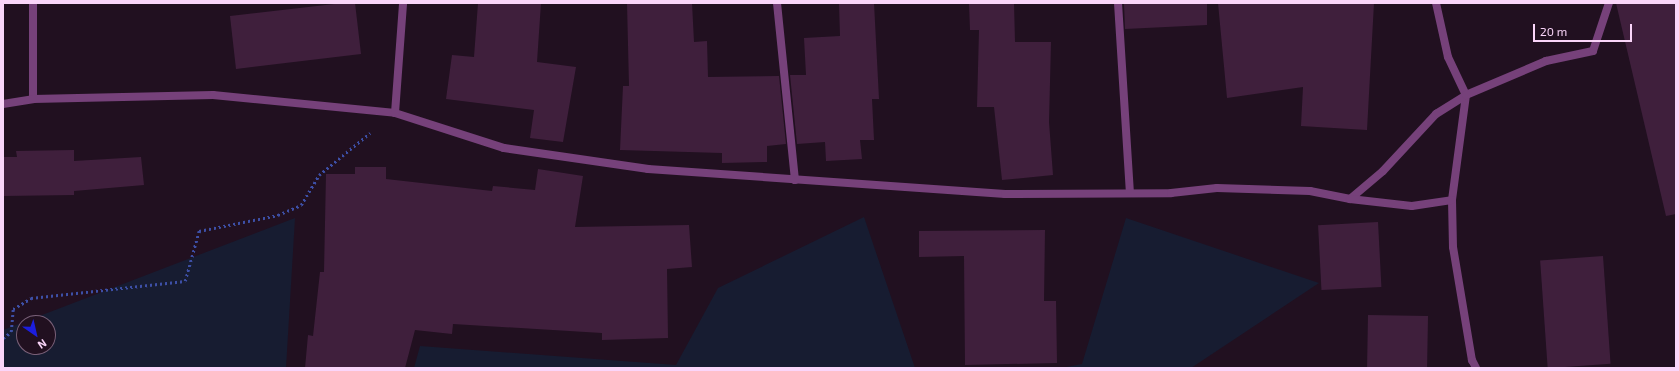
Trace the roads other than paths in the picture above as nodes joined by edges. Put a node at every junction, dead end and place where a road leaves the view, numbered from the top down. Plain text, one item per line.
1 (34, 3) edge
2 (404, 3) edge
3 (777, 3) edge
4 (1118, 3) edge
5 (1436, 3) edge
6 (1608, 3) edge
7 (1466, 95) junction
8 (33, 99) junction
9 (3, 104) edge
10 (395, 114) junction
11 (795, 180) junction
12 (1130, 193) junction
13 (1350, 199) junction
14 (1452, 200) junction
15 (1476, 368) edge

1 - 8 street
2 - 10 street
3 - 11 street
4 - 12 street
5 - 7 street
6 - 7 street
7 - 13 street
7 - 14 street
8 - 9 street
8 - 10 street
10 - 11 street
11 - 12 street
12 - 13 street
13 - 14 street
14 - 15 street

